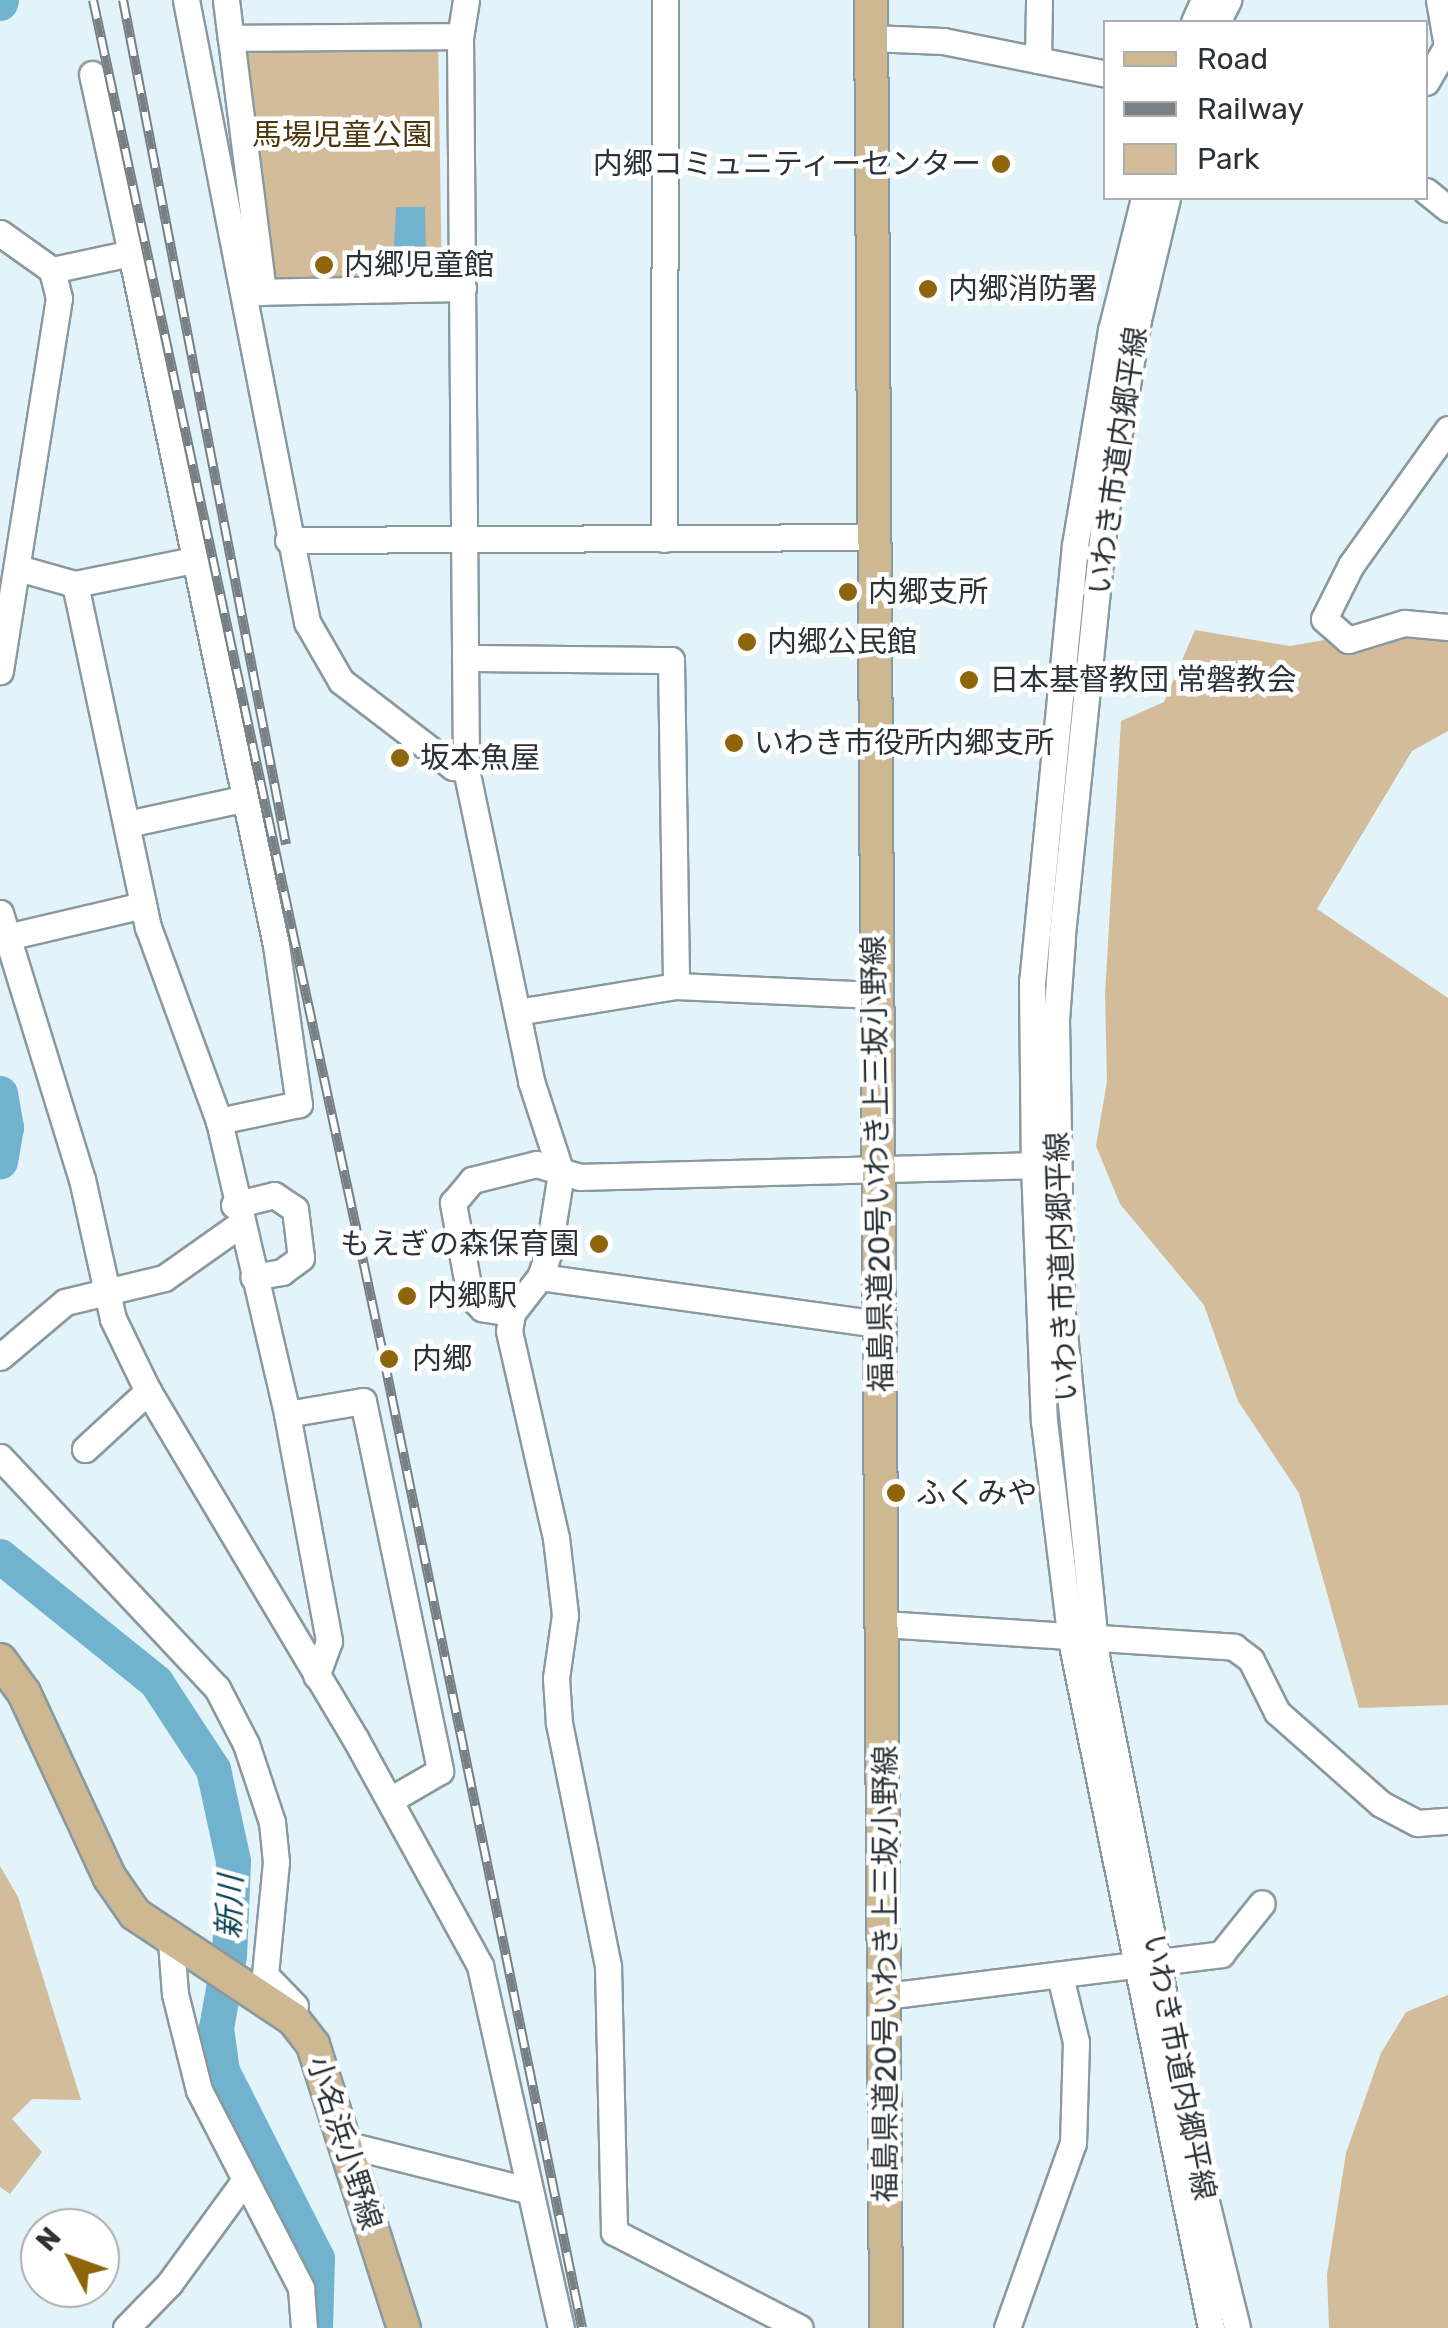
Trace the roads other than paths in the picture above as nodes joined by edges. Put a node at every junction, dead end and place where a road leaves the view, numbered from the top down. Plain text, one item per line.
1 (186, 0) edge
2 (226, 0) edge
3 (466, 0) edge
4 (665, 0) edge
5 (871, 0) edge
6 (1039, 0) edge
7 (1439, 0) edge
8 (460, 36) junction
9 (231, 38) junction
10 (870, 38) junction
11 (1038, 60) junction
12 (1103, 73) edge
13 (92, 74) dead end
14 (1428, 79) edge
15 (1144, 200) edge
16 (1167, 200) edge
17 (0, 233) edge
18 (131, 253) junction
19 (52, 270) junction
20 (462, 288) junction
21 (254, 292) junction
22 (1448, 429) edge
23 (872, 537) junction
24 (464, 538) junction
25 (664, 539) junction
26 (288, 540) junction
27 (194, 560) junction
28 (18, 568) junction
29 (75, 584) junction
30 (1448, 628) edge
31 (464, 658) junction
32 (0, 671) edge
33 (466, 770) junction
34 (242, 800) junction
35 (127, 824) junction
36 (142, 905) junction
37 (4, 925) edge
38 (676, 986) junction
39 (875, 996) junction
40 (517, 1012) junction
41 (219, 1122) junction
42 (1046, 1165) junction
43 (881, 1170) junction
44 (561, 1172) junction
45 (236, 1215) junction
46 (253, 1277) junction
47 (540, 1277) junction
48 (106, 1291) junction
49 (512, 1313) junction
50 (880, 1324) junction
51 (0, 1357) edge
52 (148, 1392) junction
53 (287, 1414) junction
54 (85, 1449) dead end
55 (0, 1456) edge
56 (883, 1624) junction
57 (1082, 1640) junction
58 (0, 1660) edge
59 (316, 1676) junction
60 (390, 1800) junction
61 (1448, 1821) edge
62 (1262, 1902) dead end
63 (182, 1950) junction
64 (1132, 1962) junction
65 (1159, 1963) junction
66 (1060, 1976) junction
67 (885, 1996) junction
68 (306, 2035) junction
69 (344, 2144) junction
70 (242, 2184) junction
71 (527, 2190) junction
72 (402, 2325) edge
73 (126, 2328) edge
74 (304, 2328) edge
75 (561, 2328) edge
76 (800, 2328) edge
77 (886, 2328) edge
78 (1007, 2328) edge
79 (1211, 2328) edge
80 (1237, 2328) edge

1 - 21 street
2 - 9 street
3 - 8 street
4 - 25 street
5 - 10 main road, 福島県道20号いわき上三坂小野線
6 - 11 street
7 - 14 street
8 - 9 street
8 - 20 street
9 - 21 street
10 - 11 street
10 - 23 main road, 福島県道20号いわき上三坂小野線
11 - 12 street
13 - 18 street
15 - 42 street, いわき市道内郷平線
16 - 42 street, いわき市道内郷平線
17 - 19 street
18 - 19 street
18 - 27 street
19 - 28 street
20 - 21 street
20 - 24 street
21 - 26 street
22 - 30 street
23 - 25 street
23 - 39 main road, 福島県道20号いわき上三坂小野線
24 - 25 street
24 - 26 street
24 - 31 street
26 - 33 street
27 - 29 street
27 - 34 street
28 - 29 street
28 - 32 street
29 - 35 street
31 - 33 street
31 - 38 street
33 - 40 street
34 - 35 street
34 - 41 street
35 - 36 street
36 - 37 street
36 - 41 street
37 - 48 street
38 - 39 street
38 - 40 street
39 - 43 main road, 福島県道20号いわき上三坂小野線
40 - 44 street
41 - 45 street
42 - 43 street
42 - 57 street, いわき市道内郷平線
43 - 44 street
43 - 50 main road, 福島県道20号いわき上三坂小野線
44 - 47 street
44 - 49 street
45 - 46 street
45 - 46 street
45 - 48 street
46 - 53 street
47 - 49 street
47 - 50 street
48 - 51 street
48 - 52 street
49 - 76 street
50 - 56 main road, 福島県道20号いわき上三坂小野線
52 - 54 street
52 - 59 street
53 - 59 street
53 - 60 street
55 - 68 street
56 - 57 street
56 - 67 main road, 福島県道20号いわき上三坂小野線
57 - 61 street
57 - 64 street, いわき市道内郷平線
57 - 65 street, いわき市道内郷平線
58 - 63 main road, 小名浜小野線
59 - 60 street
60 - 71 street
62 - 65 street
63 - 68 main road, 小名浜小野線
63 - 70 street
64 - 65 street
64 - 66 street
64 - 79 street, いわき市道内郷平線
65 - 80 street, いわき市道内郷平線
66 - 67 street
66 - 78 street
67 - 77 main road, 福島県道20号いわき上三坂小野線
68 - 69 main road, 小名浜小野線
69 - 71 street
69 - 72 main road, 小名浜小野線
70 - 73 street
70 - 74 street
71 - 75 street

